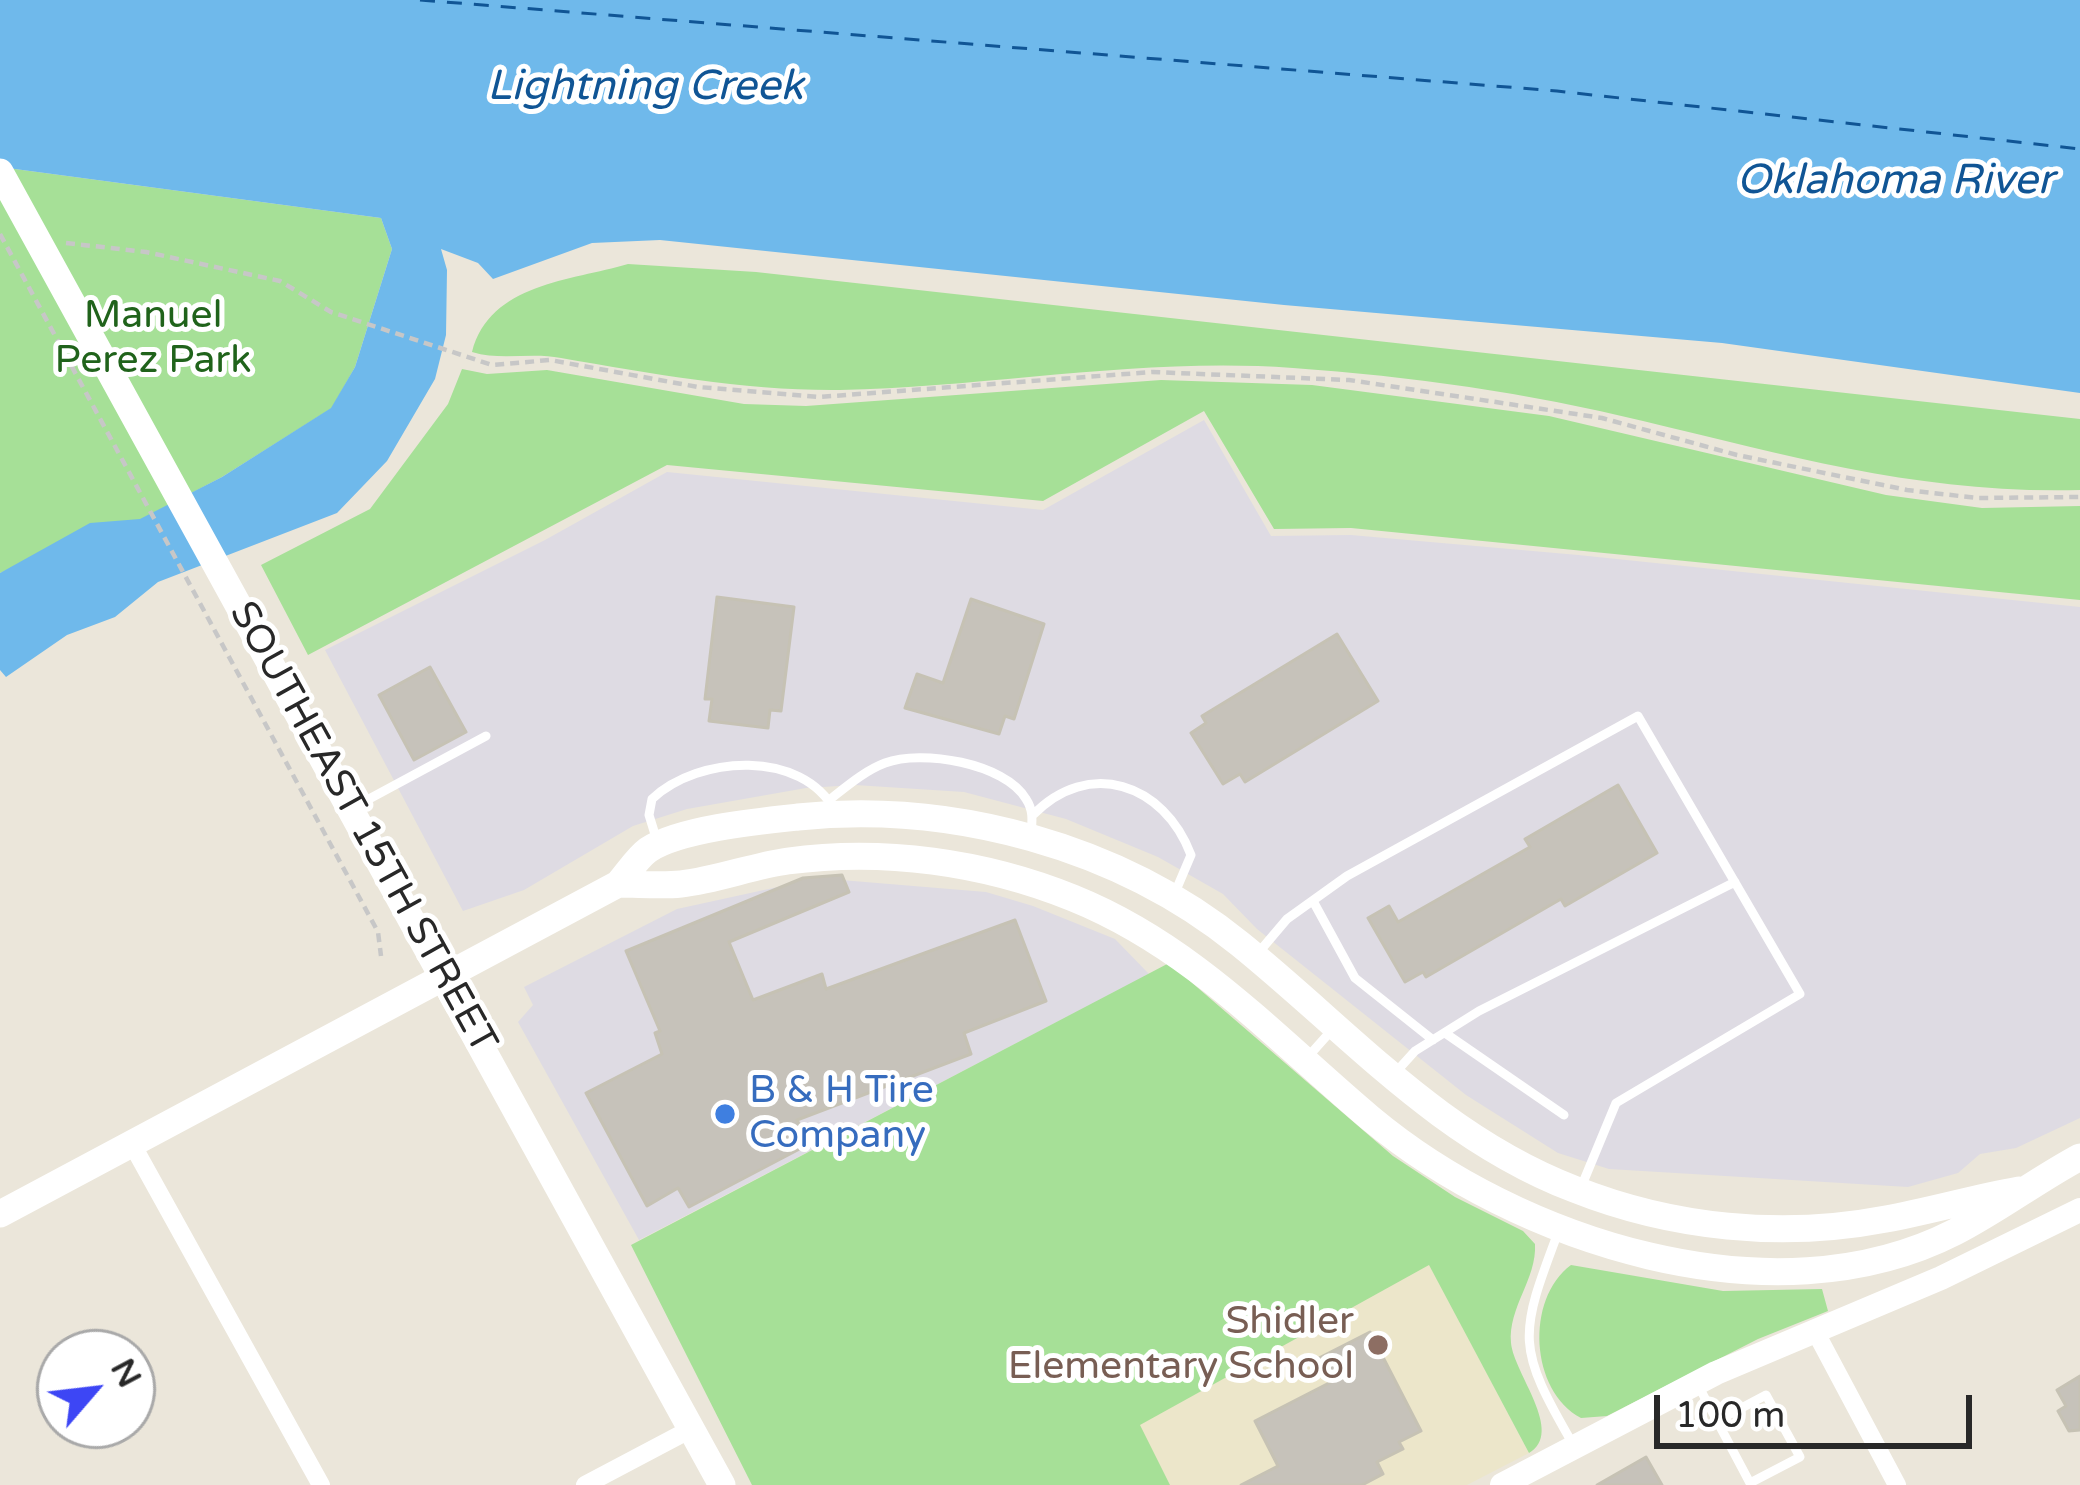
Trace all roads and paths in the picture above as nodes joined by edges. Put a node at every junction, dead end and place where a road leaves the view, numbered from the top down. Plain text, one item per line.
1 (0, 172) edge
2 (0, 238) edge
3 (20, 242) dead end
4 (60, 243) dead end
5 (2080, 497) edge
6 (486, 736) dead end
7 (833, 807) junction
8 (351, 808) junction
9 (929, 818) junction
10 (1032, 826) junction
11 (659, 846) junction
12 (921, 861) junction
13 (1735, 882) junction
14 (618, 884) junction
15 (1173, 898) junction
16 (1313, 901) junction
17 (381, 956) dead end
18 (1255, 956) junction
19 (444, 977) junction
20 (1334, 1027) junction
21 (1445, 1033) junction
22 (1433, 1040) junction
23 (1306, 1059) junction
24 (1390, 1078) junction
25 (1564, 1115) dead end
26 (133, 1144) junction
27 (2080, 1157) edge
28 (2018, 1190) junction
29 (1580, 1192) junction
30 (2080, 1210) edge
31 (0, 1214) edge
32 (1559, 1231) junction
33 (1814, 1329) junction
34 (1697, 1382) junction
35 (1717, 1420) junction
36 (691, 1429) junction
37 (1574, 1446) junction
38 (1504, 1484) edge
39 (321, 1485) edge
40 (585, 1485) edge
41 (722, 1485) edge
42 (1897, 1485) edge

1 - 8 main road, SOUTHEAST 15TH STREET
2 - 3 path
2 - 17 path
4 - 5 path
6 - 8 lane
7 - 9 main road
7 - 10 lane
7 - 11 main road
7 - 11 lane
8 - 19 main road, SOUTHEAST 15TH STREET
9 - 10 main road
9 - 12 lane
10 - 15 main road
10 - 15 lane
11 - 14 main road
12 - 14 main road
12 - 23 main road
13 - 16 lane
13 - 21 lane
13 - 29 lane
14 - 19 main road
15 - 18 main road
16 - 18 lane
16 - 22 lane
18 - 20 main road
19 - 26 main road
19 - 36 main road, SOUTHEAST 15TH STREET
20 - 23 lane
20 - 24 main road
21 - 22 lane
21 - 25 lane
22 - 24 lane
23 - 32 main road
24 - 29 main road
26 - 31 main road
26 - 39 street
27 - 28 main road
28 - 29 main road
28 - 32 main road
30 - 33 street
32 - 37 lane
33 - 34 street
33 - 42 street
34 - 35 lane
34 - 37 street
35 - 35 lane
36 - 40 street
36 - 41 main road, SOUTHEAST 15TH STREET
37 - 38 street

